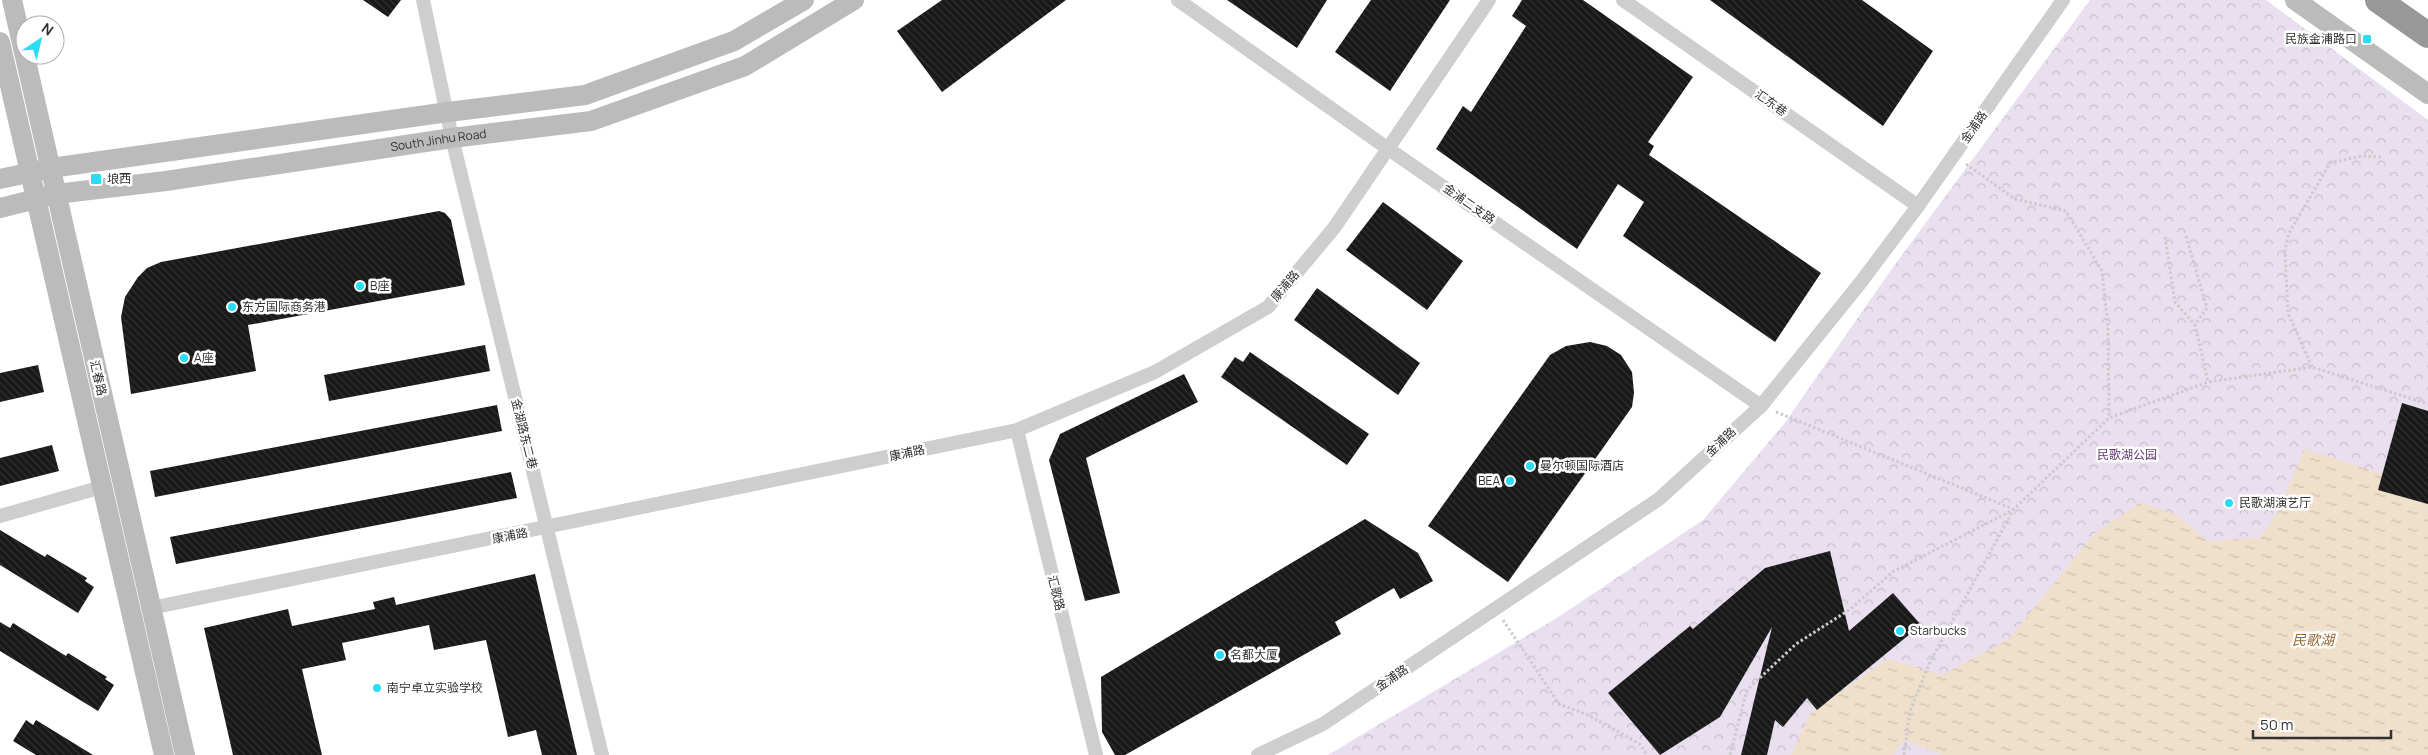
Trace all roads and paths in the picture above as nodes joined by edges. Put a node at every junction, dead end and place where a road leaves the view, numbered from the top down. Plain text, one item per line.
1 (12, 0) edge
2 (423, 0) edge
3 (804, 0) edge
4 (854, 0) edge
5 (1178, 0) edge
6 (1489, 0) edge
7 (1623, 0) edge
8 (2063, 0) edge
9 (2295, 0) edge
10 (2378, 0) edge
11 (2428, 35) edge
12 (0, 42) edge
13 (2428, 94) edge
14 (448, 112) junction
15 (452, 138) junction
16 (1388, 148) junction
17 (1954, 155) junction
18 (2381, 157) dead end
19 (51, 168) junction
20 (30, 173) junction
21 (0, 179) edge
22 (56, 194) junction
23 (37, 200) junction
24 (1918, 206) junction
25 (0, 208) edge
26 (2186, 236) dead end
27 (2166, 237) dead end
28 (2195, 325) junction
29 (2312, 367) junction
30 (2208, 382) junction
31 (2428, 404) edge
32 (1761, 406) junction
33 (2109, 418) junction
34 (1017, 430) junction
35 (102, 488) junction
36 (2014, 510) junction
37 (0, 516) edge
38 (547, 528) junction
39 (151, 608) junction
40 (1496, 609) junction
41 (164, 755) edge
42 (185, 755) edge
43 (602, 755) edge
44 (1096, 755) edge
45 (1258, 755) edge
46 (1647, 755) edge
47 (1730, 755) edge
48 (1904, 755) edge

1 - 19 main road, 汇春路
2 - 14 street, 金湖路东二巷
3 - 14 main road
4 - 15 main road, South Jinhu Road
5 - 16 street, 金浦二支路
6 - 16 street, 康浦路
7 - 24 street, 汇东巷
8 - 17 street, 金浦路
9 - 13 main road
10 - 11 highway
12 - 20 main road, 汇春路
14 - 15 street, 金湖路东二巷
14 - 19 main road
15 - 22 main road, South Jinhu Road
15 - 38 street, 金湖路东二巷
16 - 32 street, 金浦二支路
16 - 34 street, 康浦路
17 - 24 street, 金浦路
17 - 33 path
18 - 29 path
19 - 20 main road
19 - 22 main road, 汇春路
20 - 21 main road
20 - 23 main road, 汇春路
22 - 23 main road, South Jinhu Road
22 - 39 main road, 汇春路
23 - 25 main road, South Jinhu Road
23 - 35 main road, 汇春路
24 - 32 street, 金浦路
26 - 28 path
27 - 28 path
28 - 30 path
29 - 30 path
29 - 31 path
30 - 33 path
32 - 36 path
32 - 40 street, 金浦路
33 - 36 path
34 - 38 street, 康浦路
34 - 44 street, 汇歌路
35 - 37 street
35 - 41 main road, 汇春路
36 - 47 path
36 - 48 path
38 - 39 street, 康浦路
38 - 43 street, 金湖路东二巷
39 - 42 main road, 汇春路
40 - 45 street, 金浦路
40 - 46 path

